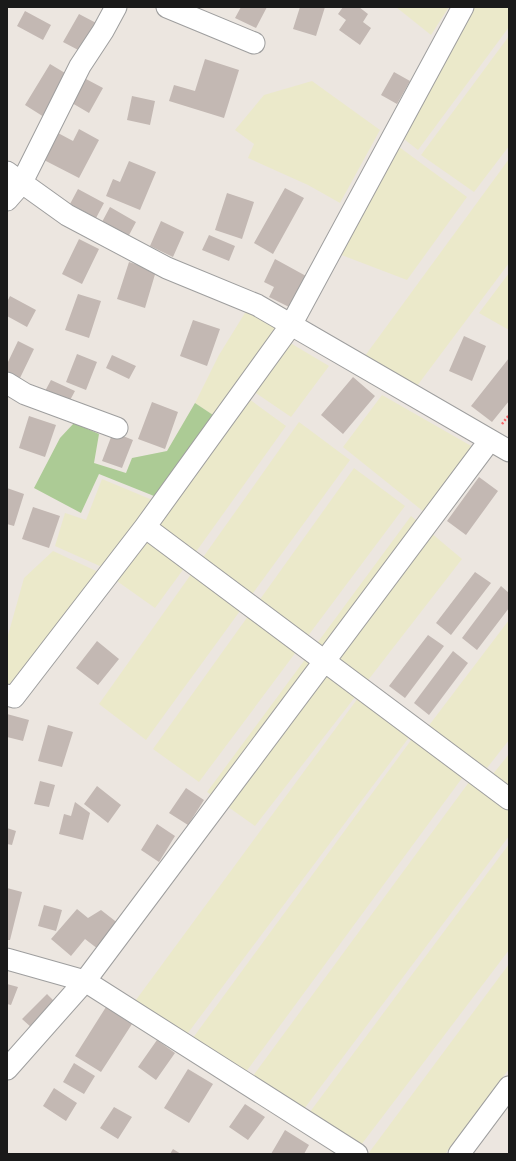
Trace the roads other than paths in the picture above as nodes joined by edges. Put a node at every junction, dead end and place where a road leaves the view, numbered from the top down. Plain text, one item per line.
1 (116, 7) edge
2 (167, 7) edge
3 (463, 7) edge
4 (254, 43) dead end
5 (14, 178) edge
6 (7, 200) edge
7 (291, 325) junction
8 (7, 383) edge
9 (117, 428) dead end
10 (490, 440) junction
11 (509, 451) edge
12 (145, 527) junction
13 (324, 661) junction
14 (7, 695) edge
15 (509, 799) edge
16 (7, 959) edge
17 (86, 981) junction
18 (7, 1069) edge
19 (509, 1087) edge
20 (356, 1154) edge
21 (459, 1154) edge

1 - 5 street
2 - 4 street
3 - 7 street
5 - 6 street
5 - 7 street
7 - 10 street
7 - 12 street
8 - 9 street
10 - 11 street
10 - 13 street
12 - 13 street
12 - 14 street
13 - 15 street
13 - 17 street
16 - 17 street
17 - 18 street
17 - 20 street
19 - 21 street

